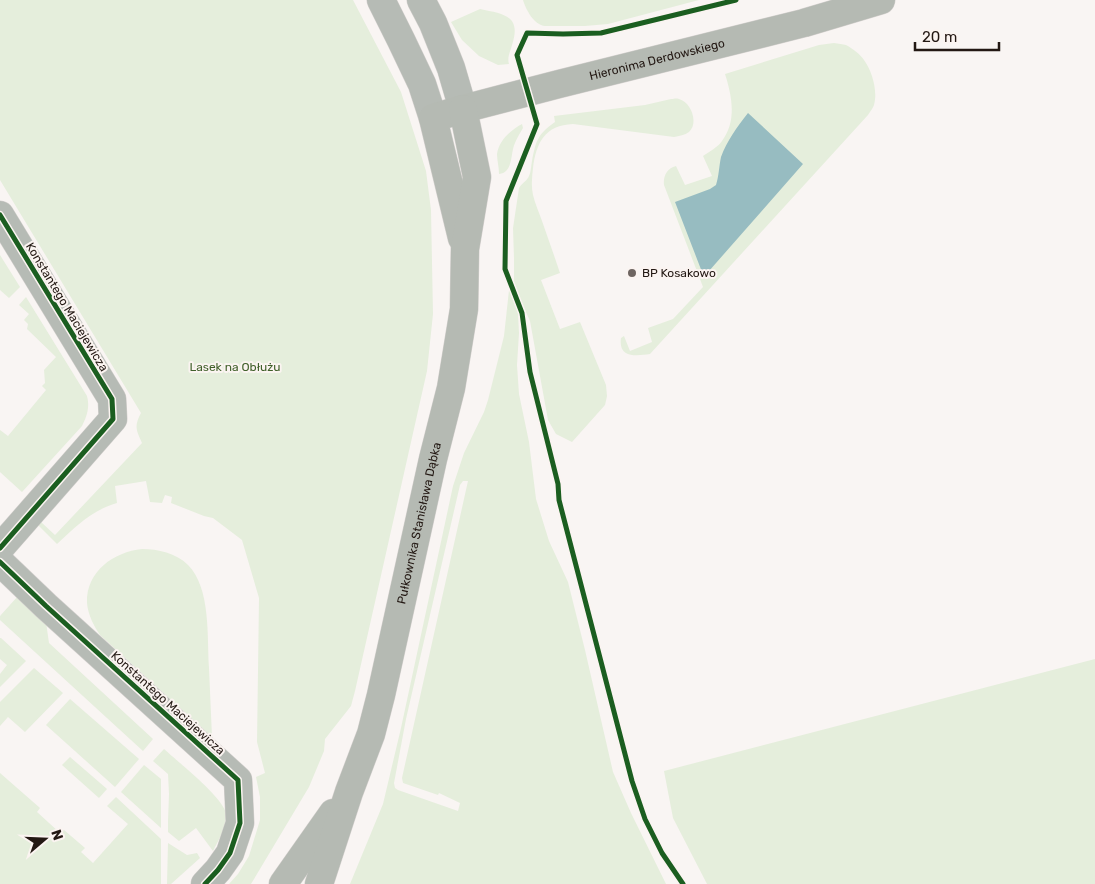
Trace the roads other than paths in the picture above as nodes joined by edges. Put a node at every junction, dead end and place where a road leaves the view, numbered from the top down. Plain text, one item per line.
1 (381, 0) edge
2 (421, 0) edge
3 (881, 0) edge
4 (463, 109) junction
5 (433, 118) junction
6 (0, 215) edge
7 (465, 249) junction
8 (0, 548) edge
9 (0, 562) edge
10 (349, 792) junction
11 (205, 884) edge
12 (283, 884) edge
13 (320, 884) edge

1 - 5 street, Pułkownika Stanisława Dąbka
2 - 4 street, Pułkownika Stanisława Dąbka
3 - 4 main road, Hieronima Derdowskiego
4 - 5 main road, Hieronima Derdowskiego
4 - 7 main road, Pułkownika Stanisława Dąbka
5 - 7 main road, Pułkownika Stanisława Dąbka
6 - 8 street, Konstantego Maciejewicza
7 - 10 main road, Pułkownika Stanisława Dąbka
9 - 11 street, Konstantego Maciejewicza
10 - 12 main road, Pułkownika Stanisława Dąbka
10 - 13 main road, Pułkownika Stanisława Dąbka

